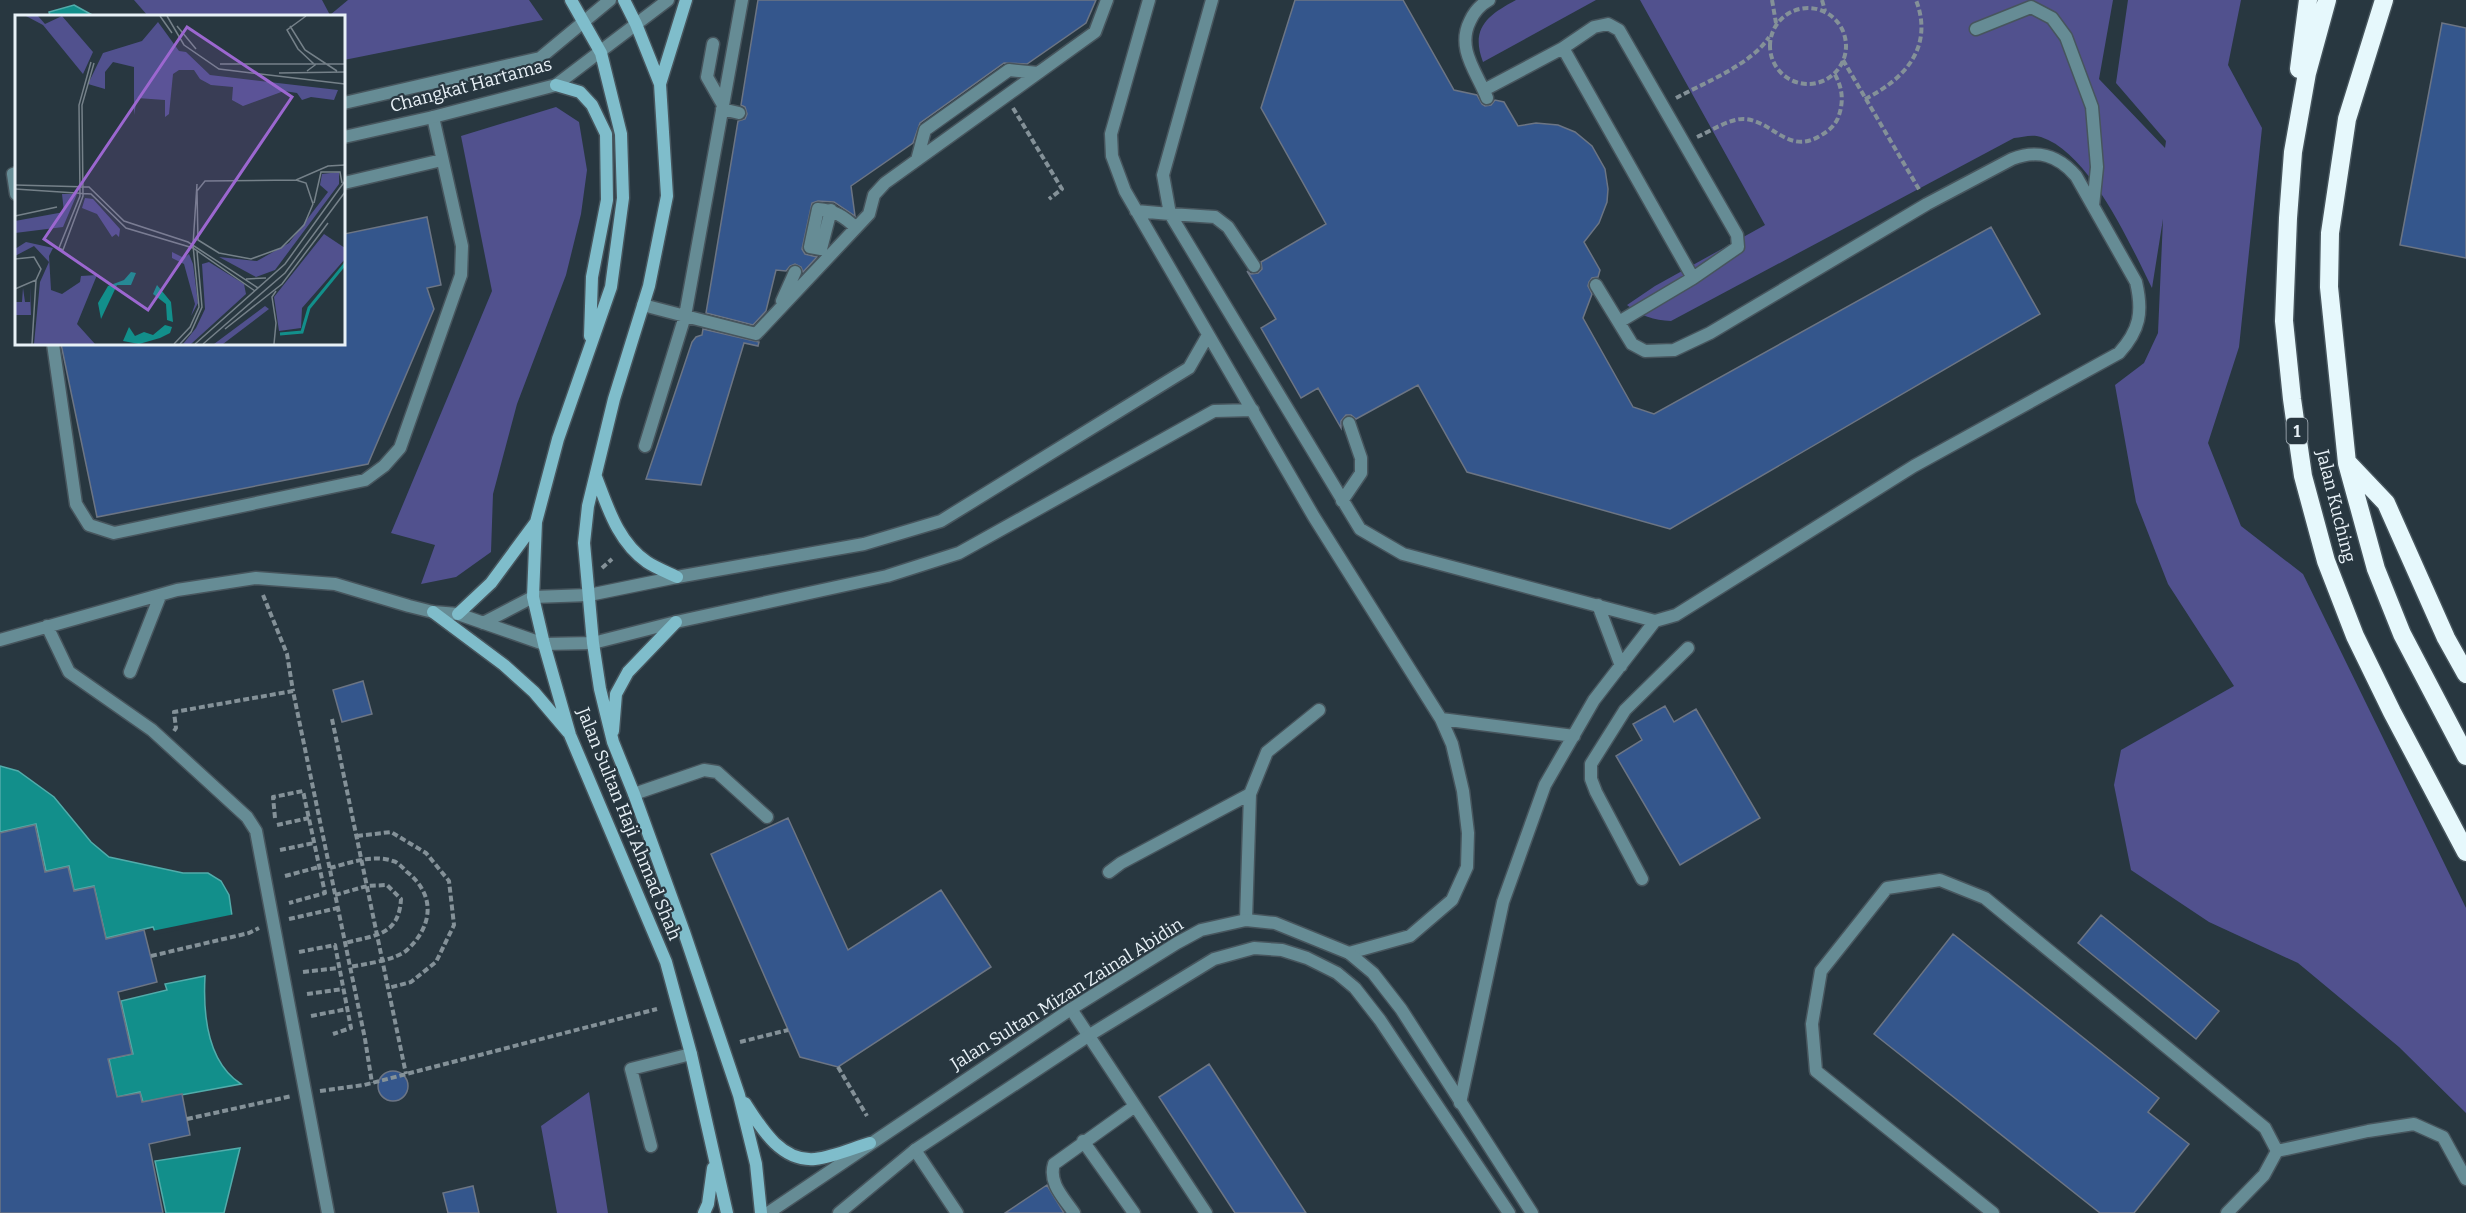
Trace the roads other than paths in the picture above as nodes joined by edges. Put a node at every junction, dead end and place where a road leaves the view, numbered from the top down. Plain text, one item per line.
1 (571, 0) edge
2 (610, 0) edge
3 (624, 0) edge
4 (668, 0) edge
5 (686, 0) edge
6 (742, 0) edge
7 (1107, 0) edge
8 (1149, 0) edge
9 (1212, 0) edge
10 (1489, 0) edge
11 (2308, 0) edge
12 (2327, 0) edge
13 (2384, 0) edge
14 (584, 20) junction
15 (636, 24) junction
16 (1976, 29) dead end
17 (713, 44) dead end
18 (1563, 48) junction
19 (602, 53) junction
20 (1038, 73) junction
21 (660, 84) junction
22 (556, 85) junction
23 (345, 103) edge
24 (723, 107) junction
25 (739, 113) dead end
26 (433, 117) junction
27 (345, 136) edge
28 (2293, 152) junction
29 (441, 160) junction
30 (917, 160) junction
31 (345, 183) edge
32 (2093, 206) junction
33 (831, 210) dead end
34 (1136, 211) junction
35 (1170, 214) junction
36 (856, 228) junction
37 (1254, 266) dead end
38 (795, 272) dead end
39 (1693, 278) junction
40 (1596, 285) dead end
41 (643, 305) junction
42 (778, 311) junction
43 (685, 316) junction
44 (1619, 322) junction
45 (1208, 334) junction
46 (53, 345) edge
47 (589, 349) junction
48 (1253, 410) junction
49 (1349, 423) dead end
50 (645, 446) dead end
51 (2347, 463) junction
52 (596, 477) junction
53 (1342, 501) junction
54 (536, 522) junction
55 (677, 576) junction
56 (589, 595) junction
57 (160, 596) junction
58 (533, 597) junction
59 (1598, 605) junction
60 (433, 612) junction
61 (458, 614) junction
62 (1656, 621) junction
63 (676, 622) junction
64 (483, 623) junction
65 (47, 626) junction
66 (0, 640) edge
67 (593, 643) junction
68 (544, 644) junction
69 (1688, 648) dead end
70 (1621, 666) junction
71 (130, 672) dead end
72 (2466, 674) edge
73 (1319, 710) dead end
74 (1441, 719) junction
75 (570, 735) junction
76 (1574, 736) junction
77 (613, 742) junction
78 (2466, 756) edge
79 (634, 794) junction
80 (1250, 794) junction
81 (767, 817) dead end
82 (2462, 844) edge
83 (2466, 864) edge
84 (1109, 872) dead end
85 (1642, 879) dead end
86 (1246, 920) junction
87 (1349, 953) junction
88 (1071, 1009) junction
89 (1088, 1036) junction
90 (691, 1054) junction
91 (739, 1095) junction
92 (1460, 1103) junction
93 (1135, 1106) junction
94 (1083, 1141) junction
95 (870, 1143) junction
96 (651, 1146) dead end
97 (915, 1150) junction
98 (2277, 1151) junction
99 (714, 1154) junction
100 (2466, 1179) edge
101 (328, 1213) edge
102 (704, 1213) edge
103 (727, 1213) edge
104 (760, 1213) edge
105 (768, 1213) edge
106 (839, 1213) edge
107 (957, 1213) edge
108 (1074, 1213) edge
109 (1134, 1213) edge
110 (1206, 1213) edge
111 (1509, 1213) edge
112 (1532, 1213) edge
113 (1993, 1213) edge
114 (2227, 1213) edge

1 - 14 street, Jalan Sultan Haji Ahmad Shah
2 - 14 street, Changkat Hartamas
3 - 15 street, Jalan Sultan Haji Ahmad Shah
4 - 15 street, Changkat Hartamas
5 - 21 street
6 - 24 street
7 - 20 street
8 - 34 street
9 - 35 street
10 - 18 street
11 - 28 highway
12 - 28 highway, Jalan Kuching / 1
13 - 51 highway, Jalan Kuching
14 - 19 street, Jalan Sultan Haji Ahmad Shah
14 - 23 street, Changkat Hartamas
15 - 19 street, Changkat Hartamas
15 - 21 street, Jalan Sultan Haji Ahmad Shah
16 - 32 street
17 - 24 street
18 - 39 street
18 - 39 street
19 - 22 street, Changkat Hartamas
19 - 47 street, Jalan Sultan Haji Ahmad Shah
20 - 30 street
20 - 30 street
21 - 41 street, Jalan Sultan Haji Ahmad Shah
22 - 26 street, Changkat Hartamas
22 - 47 street
24 - 25 street
24 - 43 street
26 - 27 street, Changkat Hartamas
26 - 29 street
28 - 82 highway, Jalan Kuching / 1
29 - 31 street
29 - 46 street
30 - 36 street
32 - 44 street
32 - 62 street
33 - 36 street
34 - 35 street
34 - 45 street
35 - 37 street
35 - 53 street
36 - 42 street
38 - 42 street
39 - 44 street
40 - 44 street
41 - 43 street
41 - 52 street, Jalan Sultan Haji Ahmad Shah
42 - 43 street
43 - 50 street
45 - 48 street
45 - 55 street
47 - 54 street, Jalan Sultan Haji Ahmad Shah
48 - 63 street
48 - 74 street
49 - 53 street
51 - 72 highway
51 - 78 highway, Jalan Kuching
52 - 55 street
52 - 56 street, Jalan Sultan Haji Ahmad Shah
53 - 59 street
54 - 58 street, Jalan Sultan Haji Ahmad Shah
54 - 61 street
55 - 56 street
56 - 58 street
56 - 67 street, Jalan Sultan Haji Ahmad Shah
57 - 60 street
57 - 65 street
57 - 71 street
58 - 64 street
58 - 68 street, Jalan Sultan Haji Ahmad Shah
59 - 62 street
59 - 70 street
60 - 61 street
60 - 75 street
61 - 64 street
62 - 70 street
63 - 67 street
63 - 77 street
64 - 68 street
65 - 66 street
65 - 101 street
67 - 68 street
67 - 77 street, Jalan Sultan Haji Ahmad Shah
68 - 75 street, Jalan Sultan Haji Ahmad Shah
69 - 85 street
70 - 76 street
73 - 80 street
74 - 76 street
74 - 87 street
75 - 90 street, Jalan Sultan Haji Ahmad Shah
76 - 92 street
77 - 79 street, Jalan Sultan Haji Ahmad Shah
79 - 81 street
79 - 91 street, Jalan Sultan Haji Ahmad Shah
80 - 84 street
80 - 86 street
82 - 83 highway, Jalan Kuching
86 - 87 street, Jalan Sultan Mizan Zainal Abidin
86 - 88 street, Jalan Sultan Mizan Zainal Abidin
87 - 92 street, Jalan Sultan Mizan Zainal Abidin
88 - 89 street
88 - 95 street, Jalan Sultan Mizan Zainal Abidin
89 - 93 street
89 - 97 street
89 - 111 street
90 - 96 street
90 - 99 street, Jalan Sultan Haji Ahmad Shah
91 - 95 street
91 - 104 street, Jalan Sultan Haji Ahmad Shah
92 - 112 street, Jalan Sultan Mizan Zainal Abidin
93 - 94 street
93 - 110 street
94 - 108 street
94 - 109 street
95 - 105 street, Jalan Sultan Mizan Zainal Abidin
97 - 106 street
97 - 107 street
98 - 100 street
98 - 113 street
98 - 114 street
99 - 102 street
99 - 103 street, Jalan Sultan Haji Ahmad Shah

